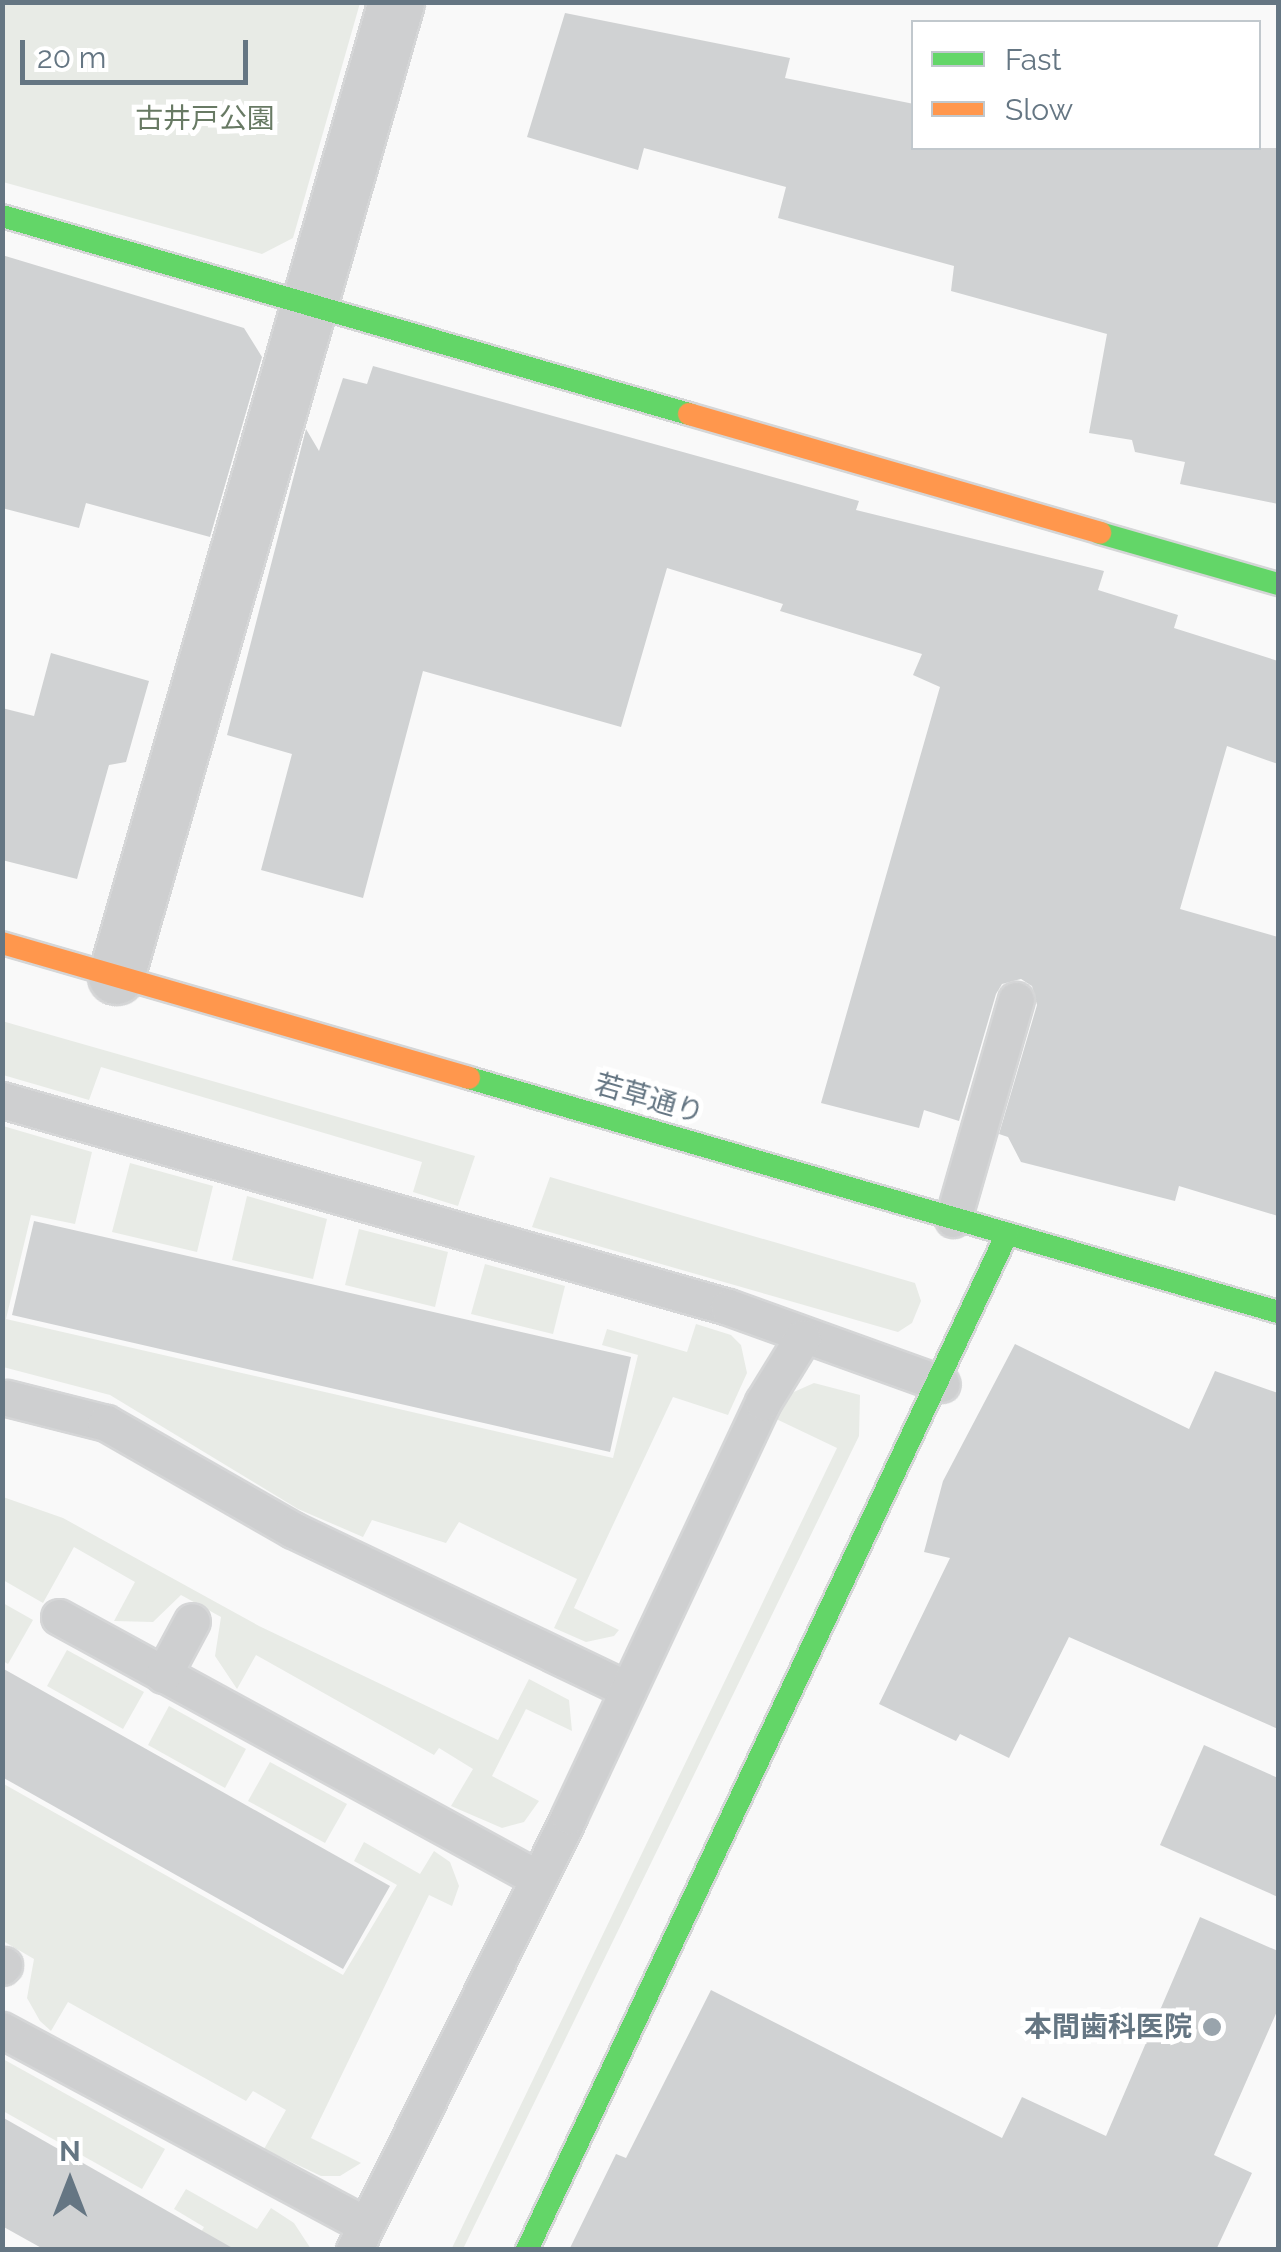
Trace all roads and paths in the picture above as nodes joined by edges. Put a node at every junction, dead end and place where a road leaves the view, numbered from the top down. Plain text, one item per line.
1 (396, 2) edge
2 (2, 216) edge
3 (310, 304) junction
4 (1278, 584) edge
5 (2, 943) edge
6 (116, 976) junction
7 (1016, 1000) dead end
8 (2, 1100) edge
9 (953, 1218) junction
10 (1007, 1234) junction
11 (1278, 1312) edge
12 (802, 1337) junction
13 (942, 1384) junction
14 (6, 1398) dead end
15 (59, 1617) dead end
16 (192, 1621) dead end
17 (163, 1675) junction
18 (628, 1690) junction
19 (537, 1878) junction
20 (2, 2030) edge
21 (360, 2238) edge
22 (527, 2250) edge

1 - 3 street
2 - 3 street
3 - 4 street
3 - 6 street
5 - 6 street, 若草通り
6 - 9 street, 若草通り
7 - 9 lane
8 - 12 lane
9 - 10 street, 若草通り
10 - 11 street, 若草通り
10 - 13 street
12 - 13 lane
12 - 18 lane
13 - 22 street
14 - 18 lane
15 - 17 lane
16 - 17 lane
17 - 19 lane
18 - 19 lane
19 - 21 lane
20 - 21 lane

